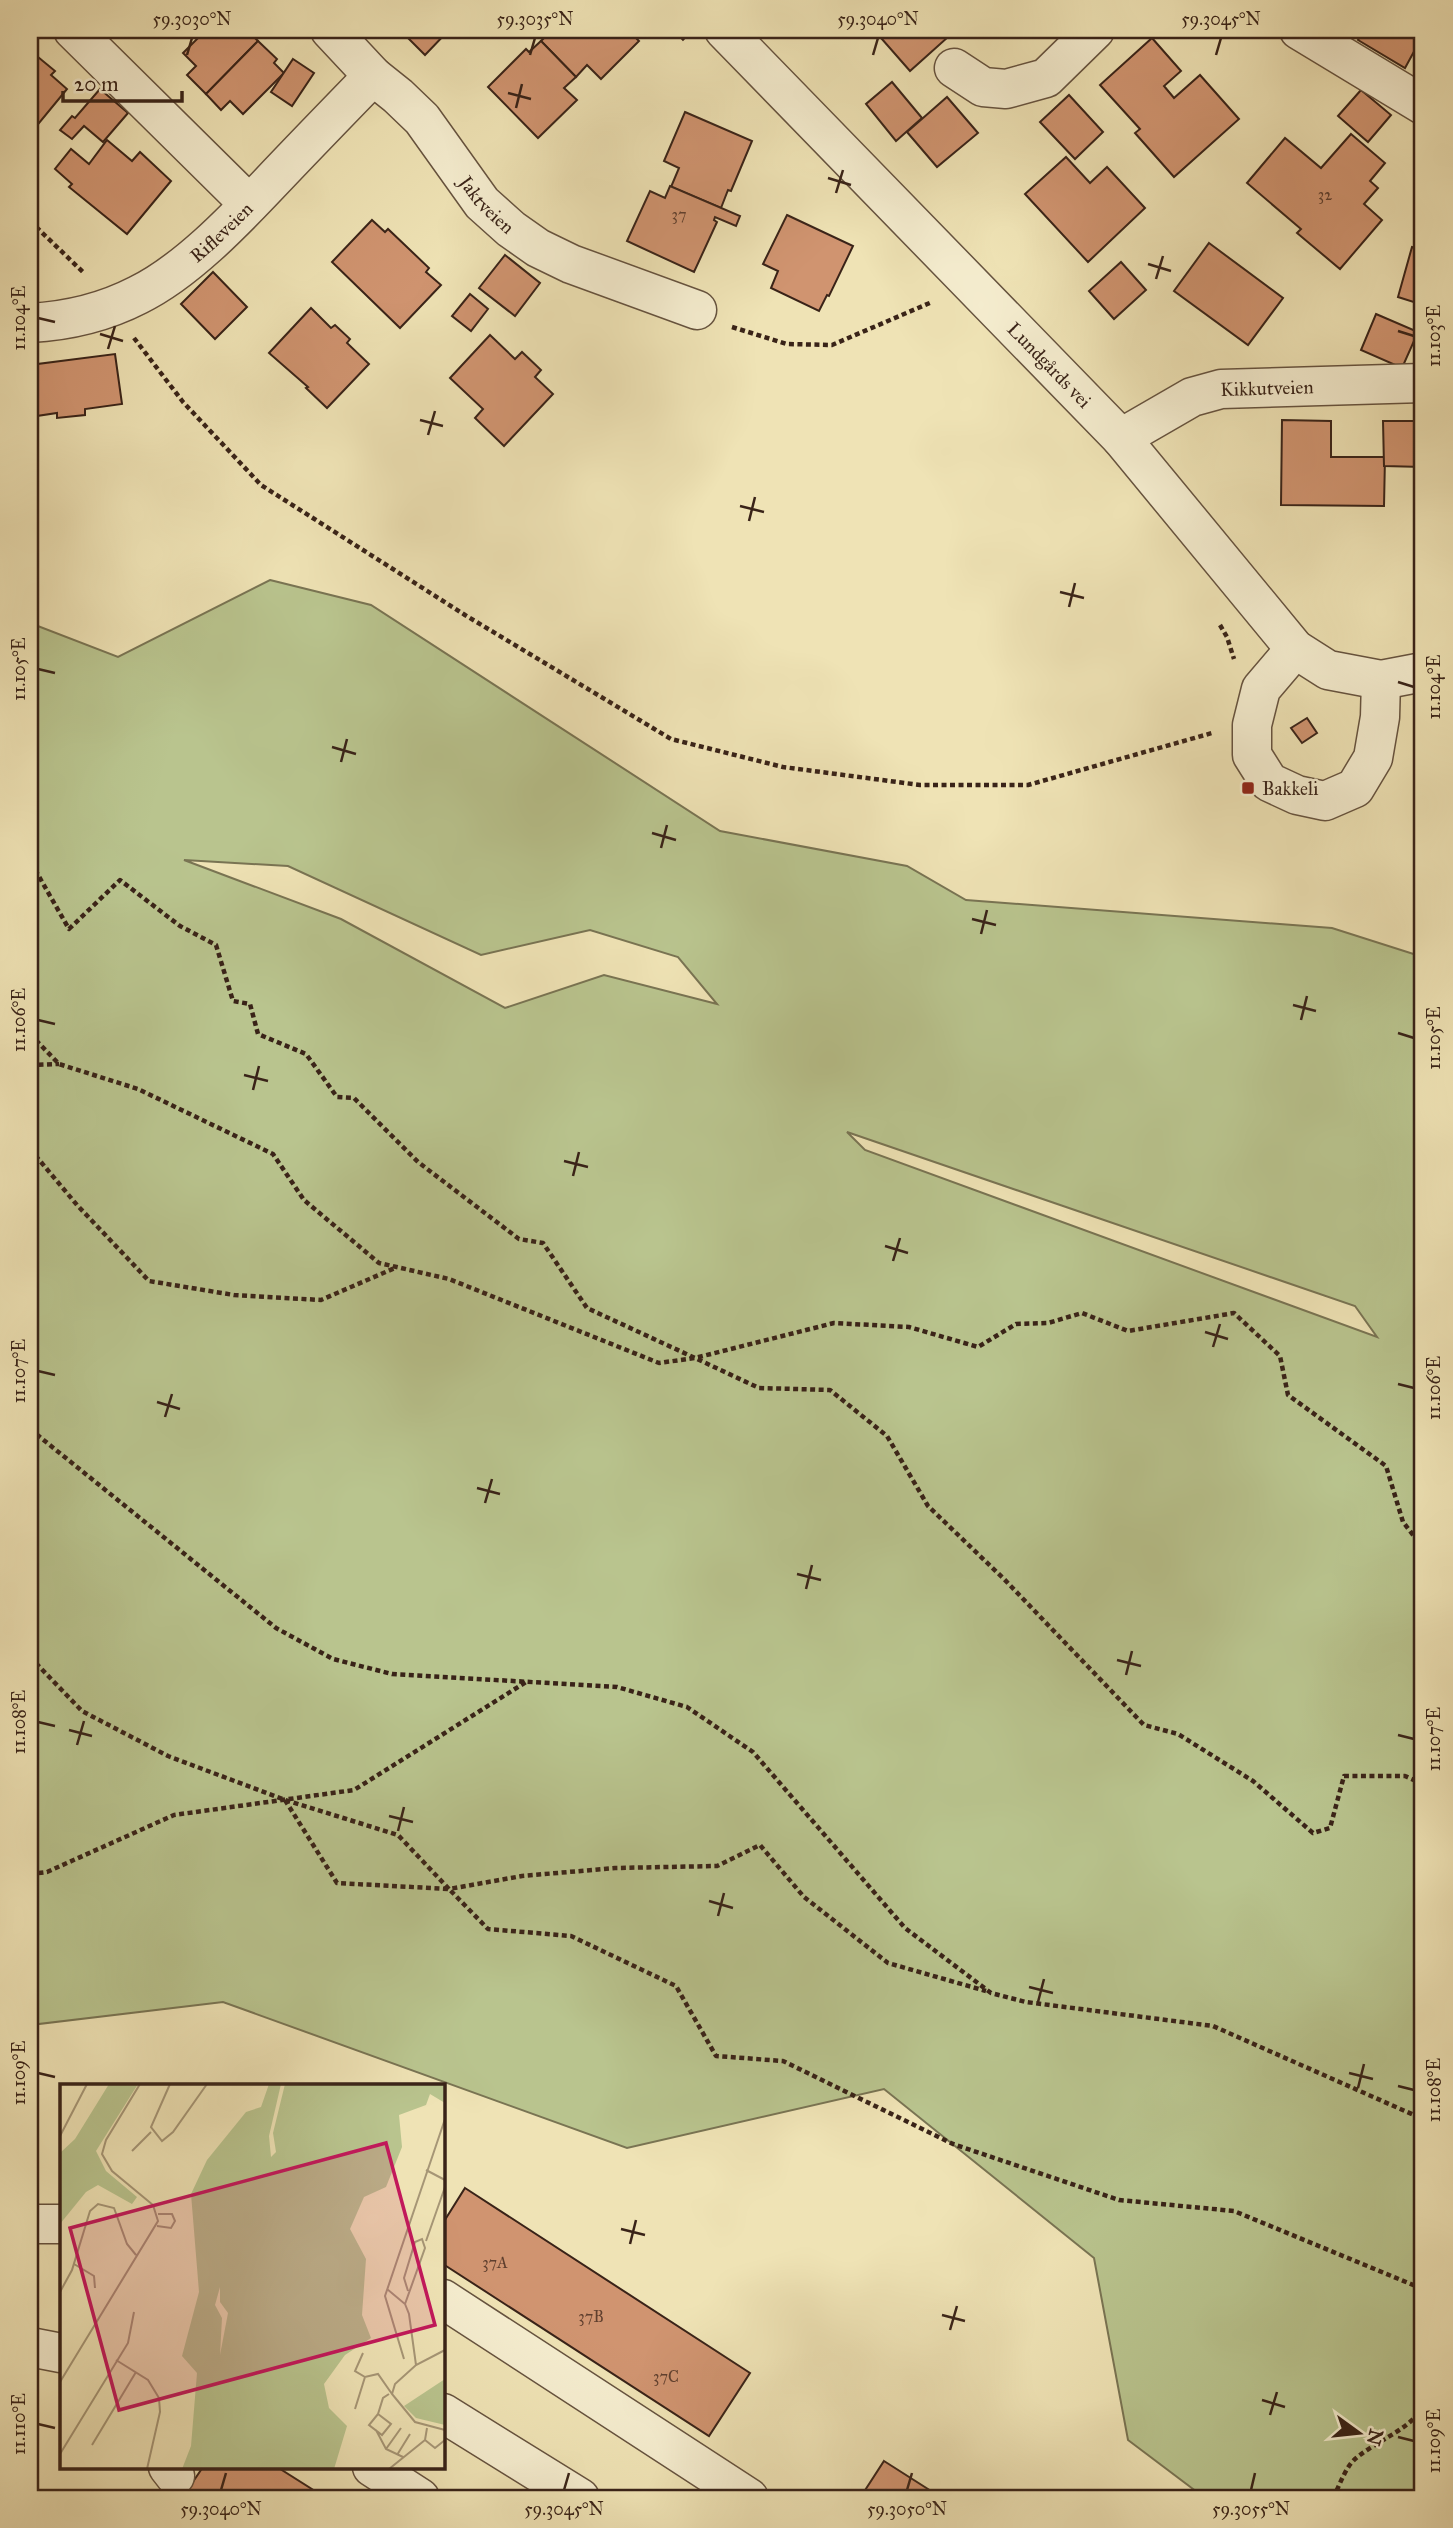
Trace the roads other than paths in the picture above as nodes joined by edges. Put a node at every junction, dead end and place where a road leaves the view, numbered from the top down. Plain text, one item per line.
1 (73, 30) edge
2 (330, 30) edge
3 (1095, 30) edge
4 (1300, 30) edge
5 (709, 40) edge
6 (954, 68) dead end
7 (373, 76) junction
8 (1423, 105) edge
9 (249, 205) junction
10 (697, 310) road end
11 (30, 323) edge
12 (1423, 383) edge
13 (1122, 438) junction
14 (1296, 649) junction
15 (1423, 672) edge
16 (1381, 680) junction
17 (30, 2224) edge
18 (60, 2224) edge
19 (444, 2300) edge
20 (30, 2347) edge
21 (60, 2353) edge
22 (444, 2414) edge
23 (374, 2468) edge
24 (420, 2498) edge
25 (580, 2498) edge
26 (749, 2498) edge

1 - 9 street
2 - 7 street, Jaktveien
3 - 6 street
4 - 8 street
5 - 13 street, Lundgårds vei
7 - 9 street, Rifleveien
7 - 10 street, Jaktveien
9 - 11 street, Rifleveien
12 - 13 street, Kikkutveien
13 - 14 street, Lundgårds vei
14 - 16 street, Lundgårds vei
14 - 16 street
15 - 16 street
17 - 18 street
19 - 26 street
20 - 21 street
22 - 25 street
23 - 24 street

